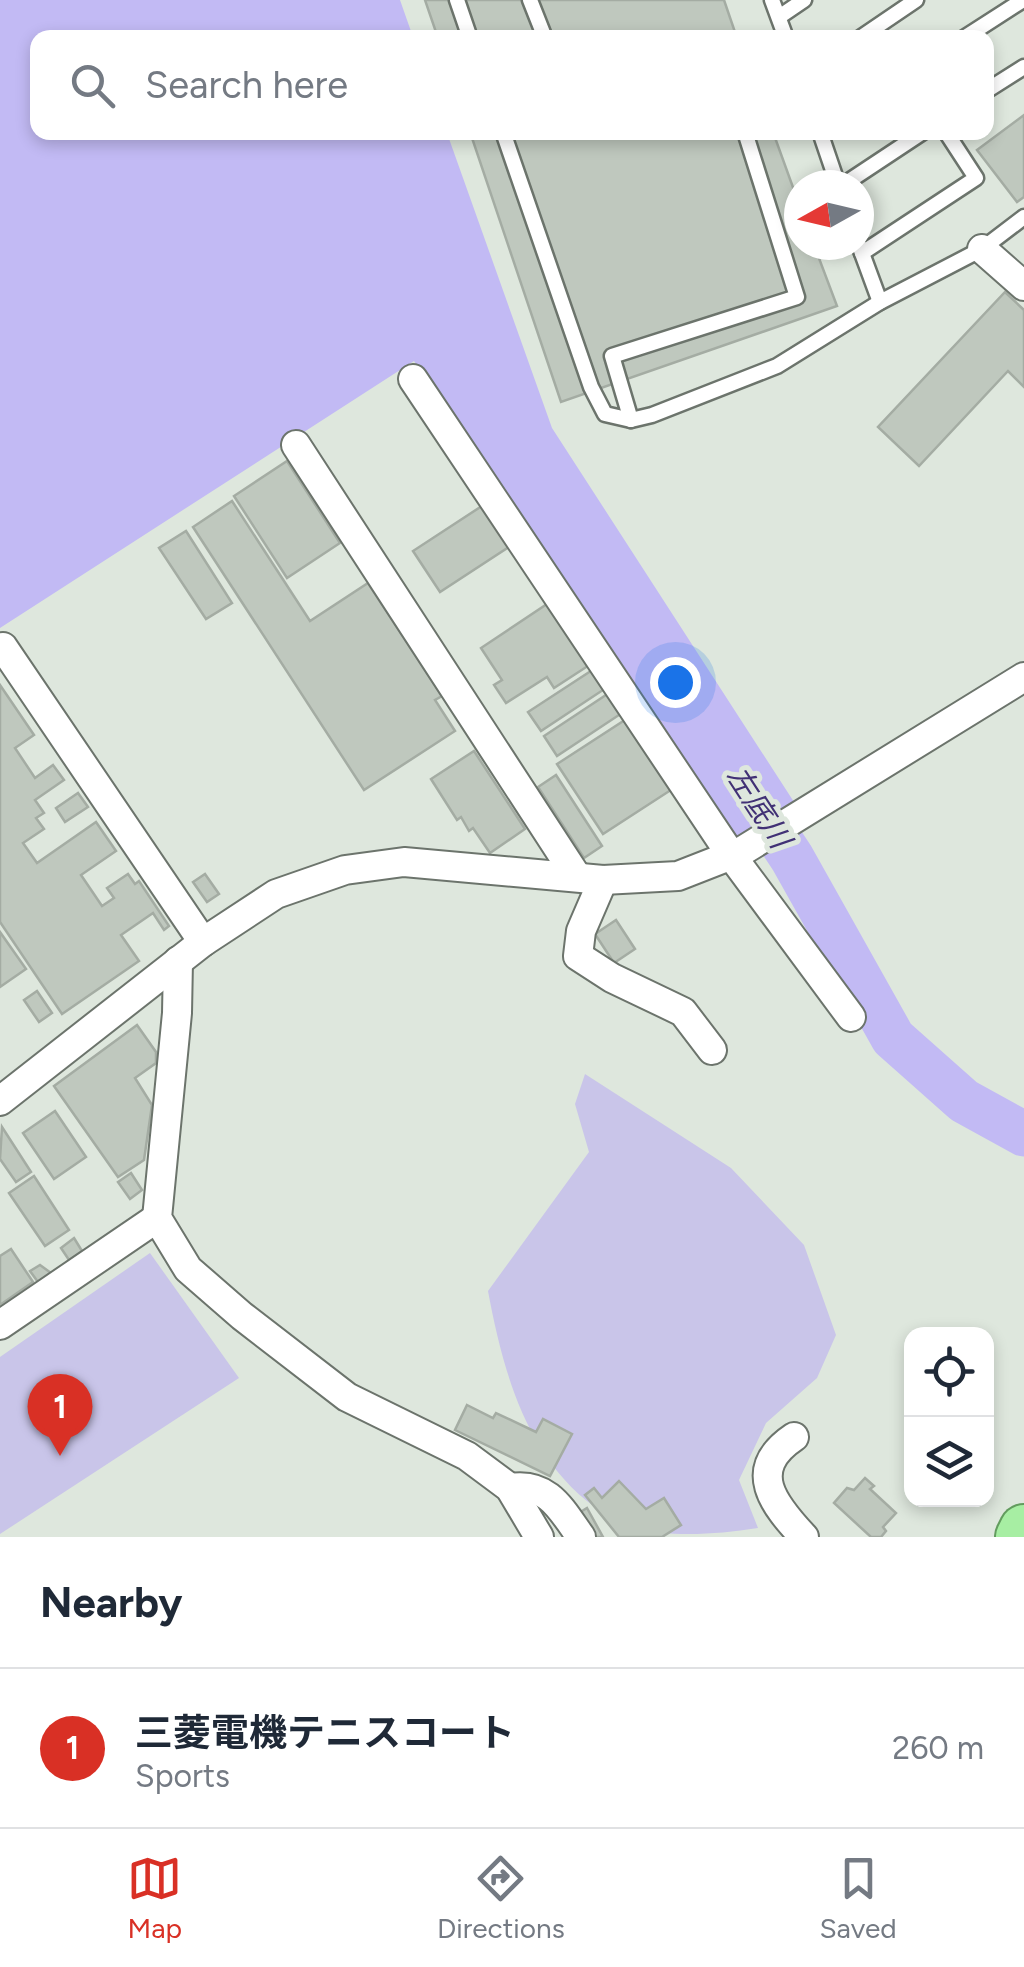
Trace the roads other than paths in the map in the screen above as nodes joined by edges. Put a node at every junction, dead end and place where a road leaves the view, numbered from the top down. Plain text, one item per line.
1 (457, 0) edge
2 (530, 0) edge
3 (772, 0) edge
4 (804, 0) edge
5 (916, 0) edge
6 (1023, 0) edge
7 (778, 17) junction
8 (467, 30) edge
9 (542, 30) edge
10 (783, 30) edge
11 (872, 30) edge
12 (976, 30) edge
13 (1024, 66) edge
14 (994, 86) edge
15 (506, 140) edge
16 (748, 140) edge
17 (823, 140) edge
18 (910, 140) edge
19 (951, 140) edge
20 (834, 170) edge
21 (863, 170) edge
22 (1024, 218) edge
23 (874, 240) edge
24 (982, 249) junction
25 (865, 260) edge
26 (1024, 286) edge
27 (880, 302) junction
28 (413, 380) dead end
29 (631, 420) junction
30 (296, 445) dead end
31 (0, 650) edge
32 (1024, 677) edge
33 (736, 853) junction
34 (590, 878) junction
35 (204, 942) junction
36 (178, 962) junction
37 (851, 1018) dead end
38 (712, 1050) dead end
39 (0, 1101) edge
40 (156, 1218) junction
41 (0, 1326) edge
42 (794, 1437) dead end
43 (510, 1488) junction
44 (1024, 1528) edge
45 (539, 1537) edge
46 (582, 1537) edge
47 (804, 1537) edge
48 (1020, 1537) edge

1 - 8 lane
2 - 9 lane
3 - 7 lane
4 - 7 lane
5 - 11 lane
6 - 12 lane
7 - 10 lane
13 - 14 lane
15 - 29 lane
16 - 29 lane
17 - 20 lane
18 - 21 lane
19 - 23 lane
22 - 24 lane
24 - 26 street
24 - 27 lane
25 - 27 lane
27 - 29 lane
28 - 33 street
30 - 34 street
31 - 35 street
32 - 33 street
33 - 34 street
33 - 37 street
34 - 35 street
34 - 38 street
35 - 36 street
36 - 39 street
36 - 40 street
40 - 41 street
40 - 43 street
42 - 47 street
43 - 45 street
43 - 46 street
44 - 48 highway

